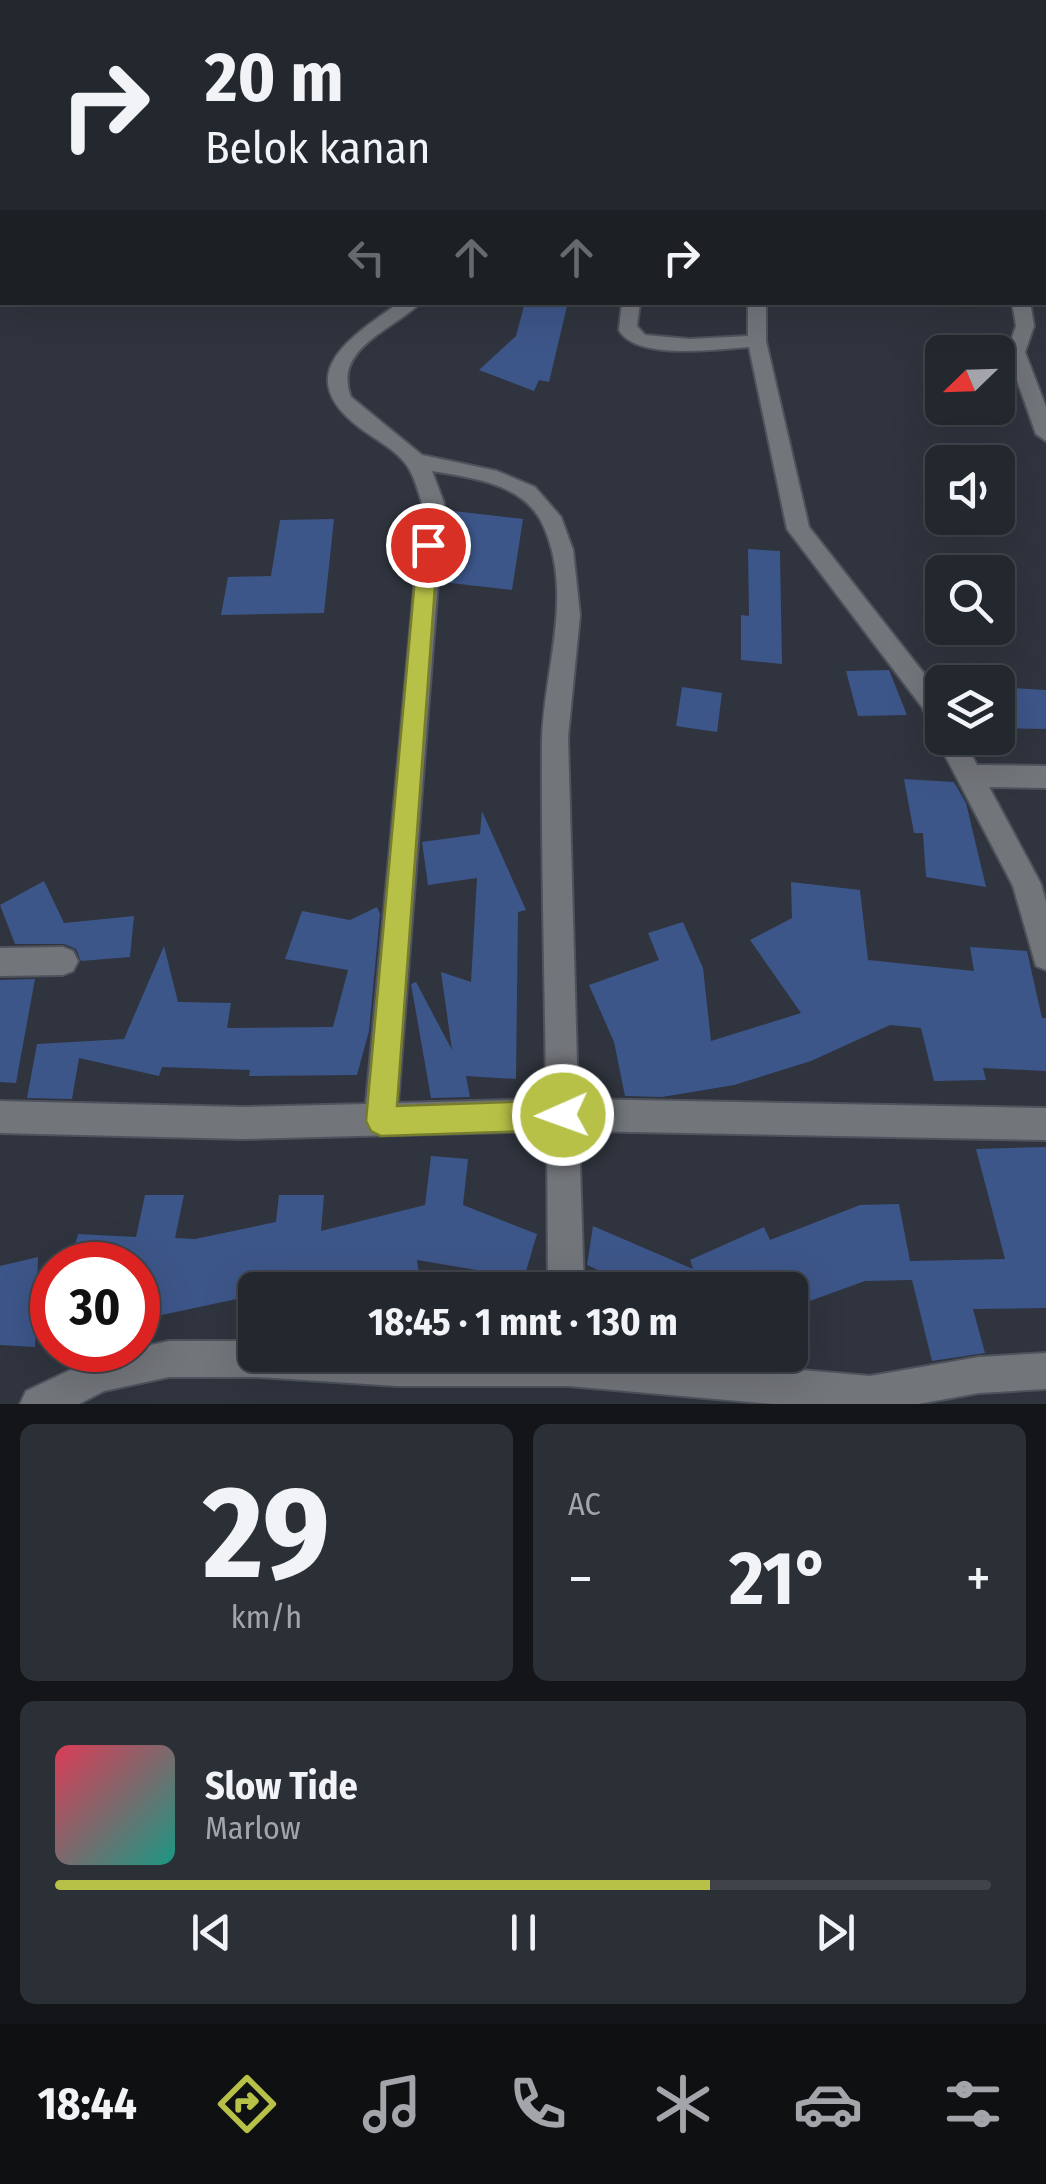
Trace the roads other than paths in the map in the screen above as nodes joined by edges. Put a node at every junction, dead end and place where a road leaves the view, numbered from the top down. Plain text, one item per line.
1 (408, 305) edge
2 (630, 305) edge
3 (756, 305) edge
4 (1022, 305) edge
5 (758, 341) junction
6 (1046, 434) edge
7 (415, 461) junction
8 (925, 693) edge
9 (958, 755) edge
10 (968, 776) junction
11 (1046, 777) edge
12 (1046, 956) edge
13 (0, 962) edge
14 (62, 962) dead end
15 (563, 1115) junction
16 (0, 1117) edge
17 (381, 1121) junction
18 (1046, 1124) edge
19 (566, 1272) edge
20 (238, 1360) edge
21 (1046, 1371) edge
22 (662, 1372) edge
23 (39, 1404) edge

1 - 7 street
2 - 5 street
3 - 5 street
4 - 6 street
5 - 8 street
7 - 15 street
7 - 17 street
9 - 10 street
10 - 11 street
10 - 12 street
13 - 14 street
15 - 17 street
15 - 18 street
15 - 19 street
16 - 17 street
20 - 23 street
21 - 22 street

